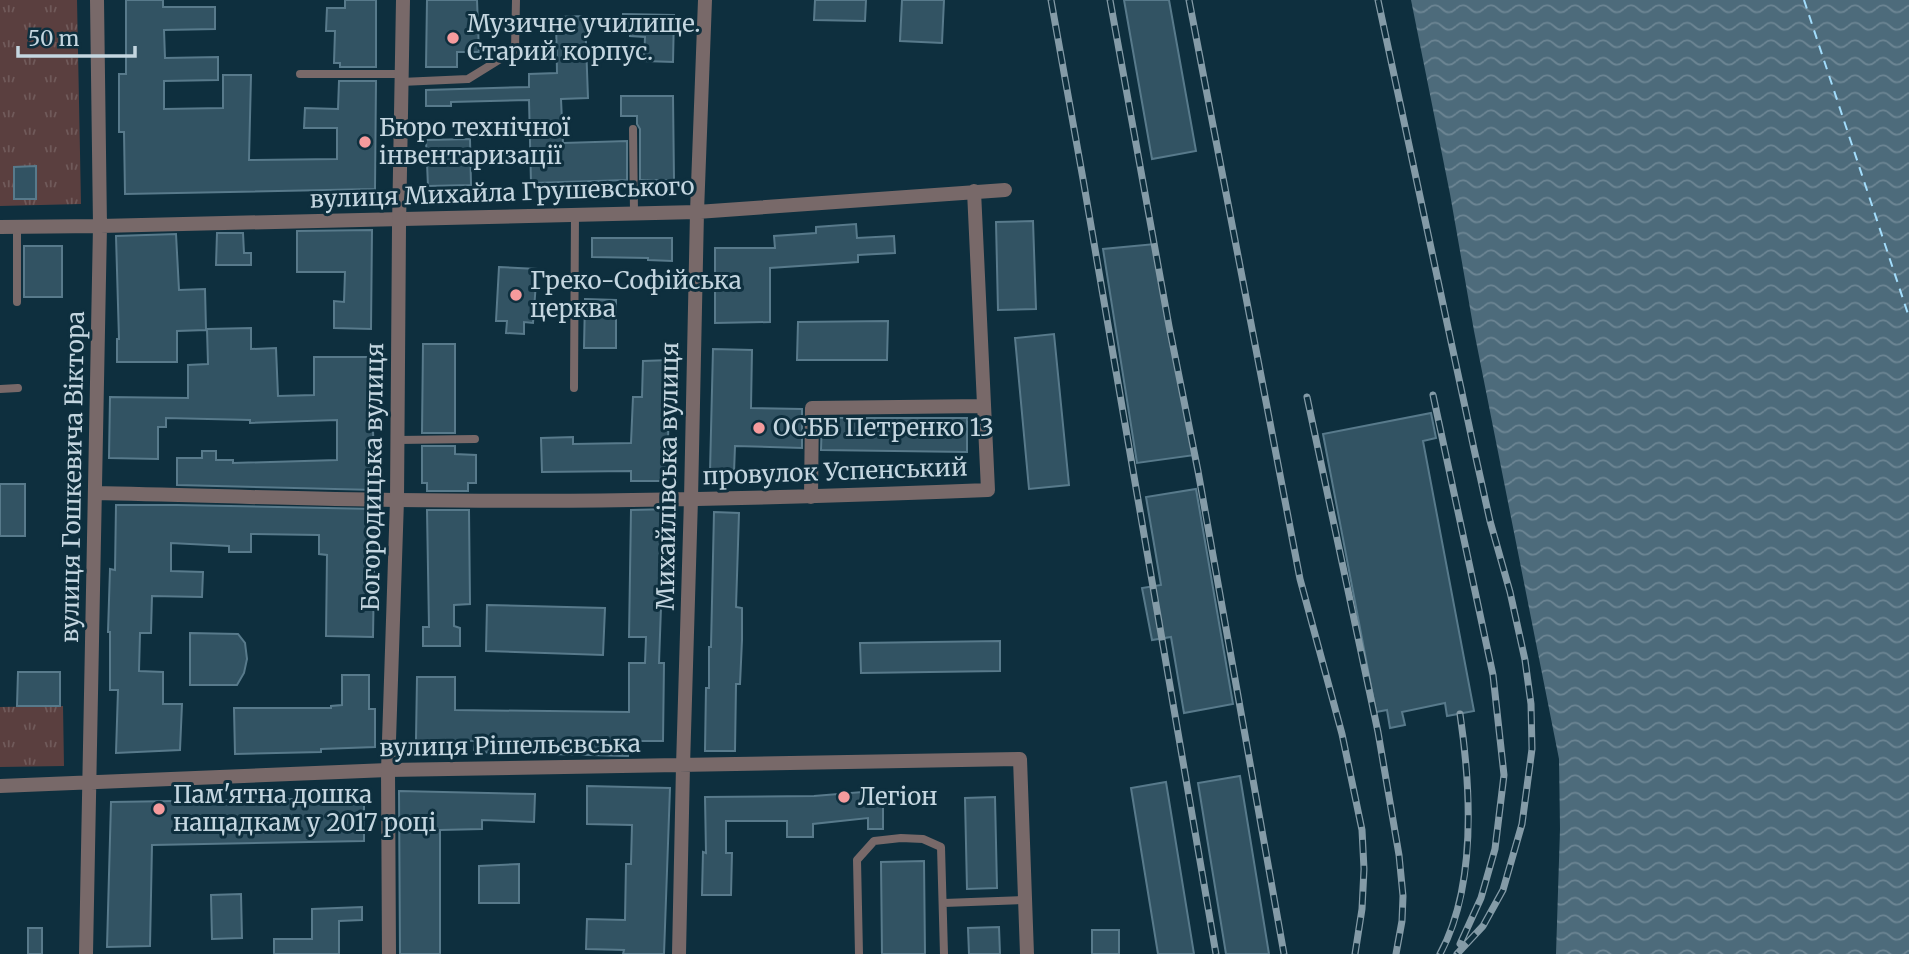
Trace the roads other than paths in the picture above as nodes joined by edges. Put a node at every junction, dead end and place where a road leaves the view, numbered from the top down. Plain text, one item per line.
1 (97, 0) edge
2 (403, 0) edge
3 (516, 0) edge
4 (705, 0) edge
5 (300, 74) dead end
6 (401, 78) junction
7 (634, 129) dead end
8 (1005, 190) dead end
9 (974, 191) junction
10 (697, 212) junction
11 (634, 213) junction
12 (575, 214) junction
13 (399, 219) junction
14 (100, 226) junction
15 (0, 227) edge
16 (17, 227) junction
17 (17, 302) dead end
18 (0, 388) edge
19 (18, 388) dead end
20 (574, 388) dead end
21 (984, 407) junction
22 (475, 439) dead end
23 (398, 440) junction
24 (95, 493) junction
25 (811, 497) junction
26 (691, 499) junction
27 (397, 500) junction
28 (683, 766) junction
29 (388, 770) junction
30 (89, 783) junction
31 (0, 786) edge
32 (1025, 900) junction
33 (944, 903) junction
34 (86, 954) edge
35 (389, 954) edge
36 (679, 954) edge
37 (859, 954) edge
38 (944, 954) edge
39 (1027, 954) edge

1 - 14 street, вулиця Гошкевича Віктора
2 - 6 street, Богородицька вулиця
3 - 6 lane
4 - 10 street, Михайлівська вулиця
5 - 6 lane
6 - 13 street, Богородицька вулиця
7 - 11 lane
8 - 9 street, вулиця Михайла Грушевського
9 - 10 street, вулиця Михайла Грушевського
9 - 21 street
10 - 11 street, вулиця Михайла Грушевського
10 - 26 street, Михайлівська вулиця
11 - 12 street, вулиця Михайла Грушевського
12 - 13 street, вулиця Михайла Грушевського
12 - 20 lane
13 - 14 street, вулиця Михайла Грушевського
13 - 23 street, Богородицька вулиця
14 - 16 street, вулиця Михайла Грушевського
14 - 24 street, вулиця Гошкевича Віктора
15 - 16 street, вулиця Михайла Грушевського
16 - 17 lane
18 - 19 lane
21 - 25 street
21 - 25 street, провулок Успенський
22 - 23 lane
23 - 27 street, Богородицька вулиця
24 - 27 street, провулок Успенський
24 - 30 street, вулиця Гошкевича Віктора
25 - 26 street, провулок Успенський
26 - 27 street, провулок Успенський
26 - 28 street, Михайлівська вулиця
27 - 29 street, Богородицька вулиця
28 - 29 street, вулиця Рішельєвська
28 - 32 street, вулиця Рішельєвська
28 - 36 street, Михайлівська вулиця
29 - 30 street, вулиця Рішельєвська
29 - 35 street, Богородицька вулиця
30 - 31 street, вулиця Рішельєвська
30 - 34 street, вулиця Гошкевича Віктора
32 - 33 lane
32 - 39 street
33 - 37 lane
33 - 38 lane

